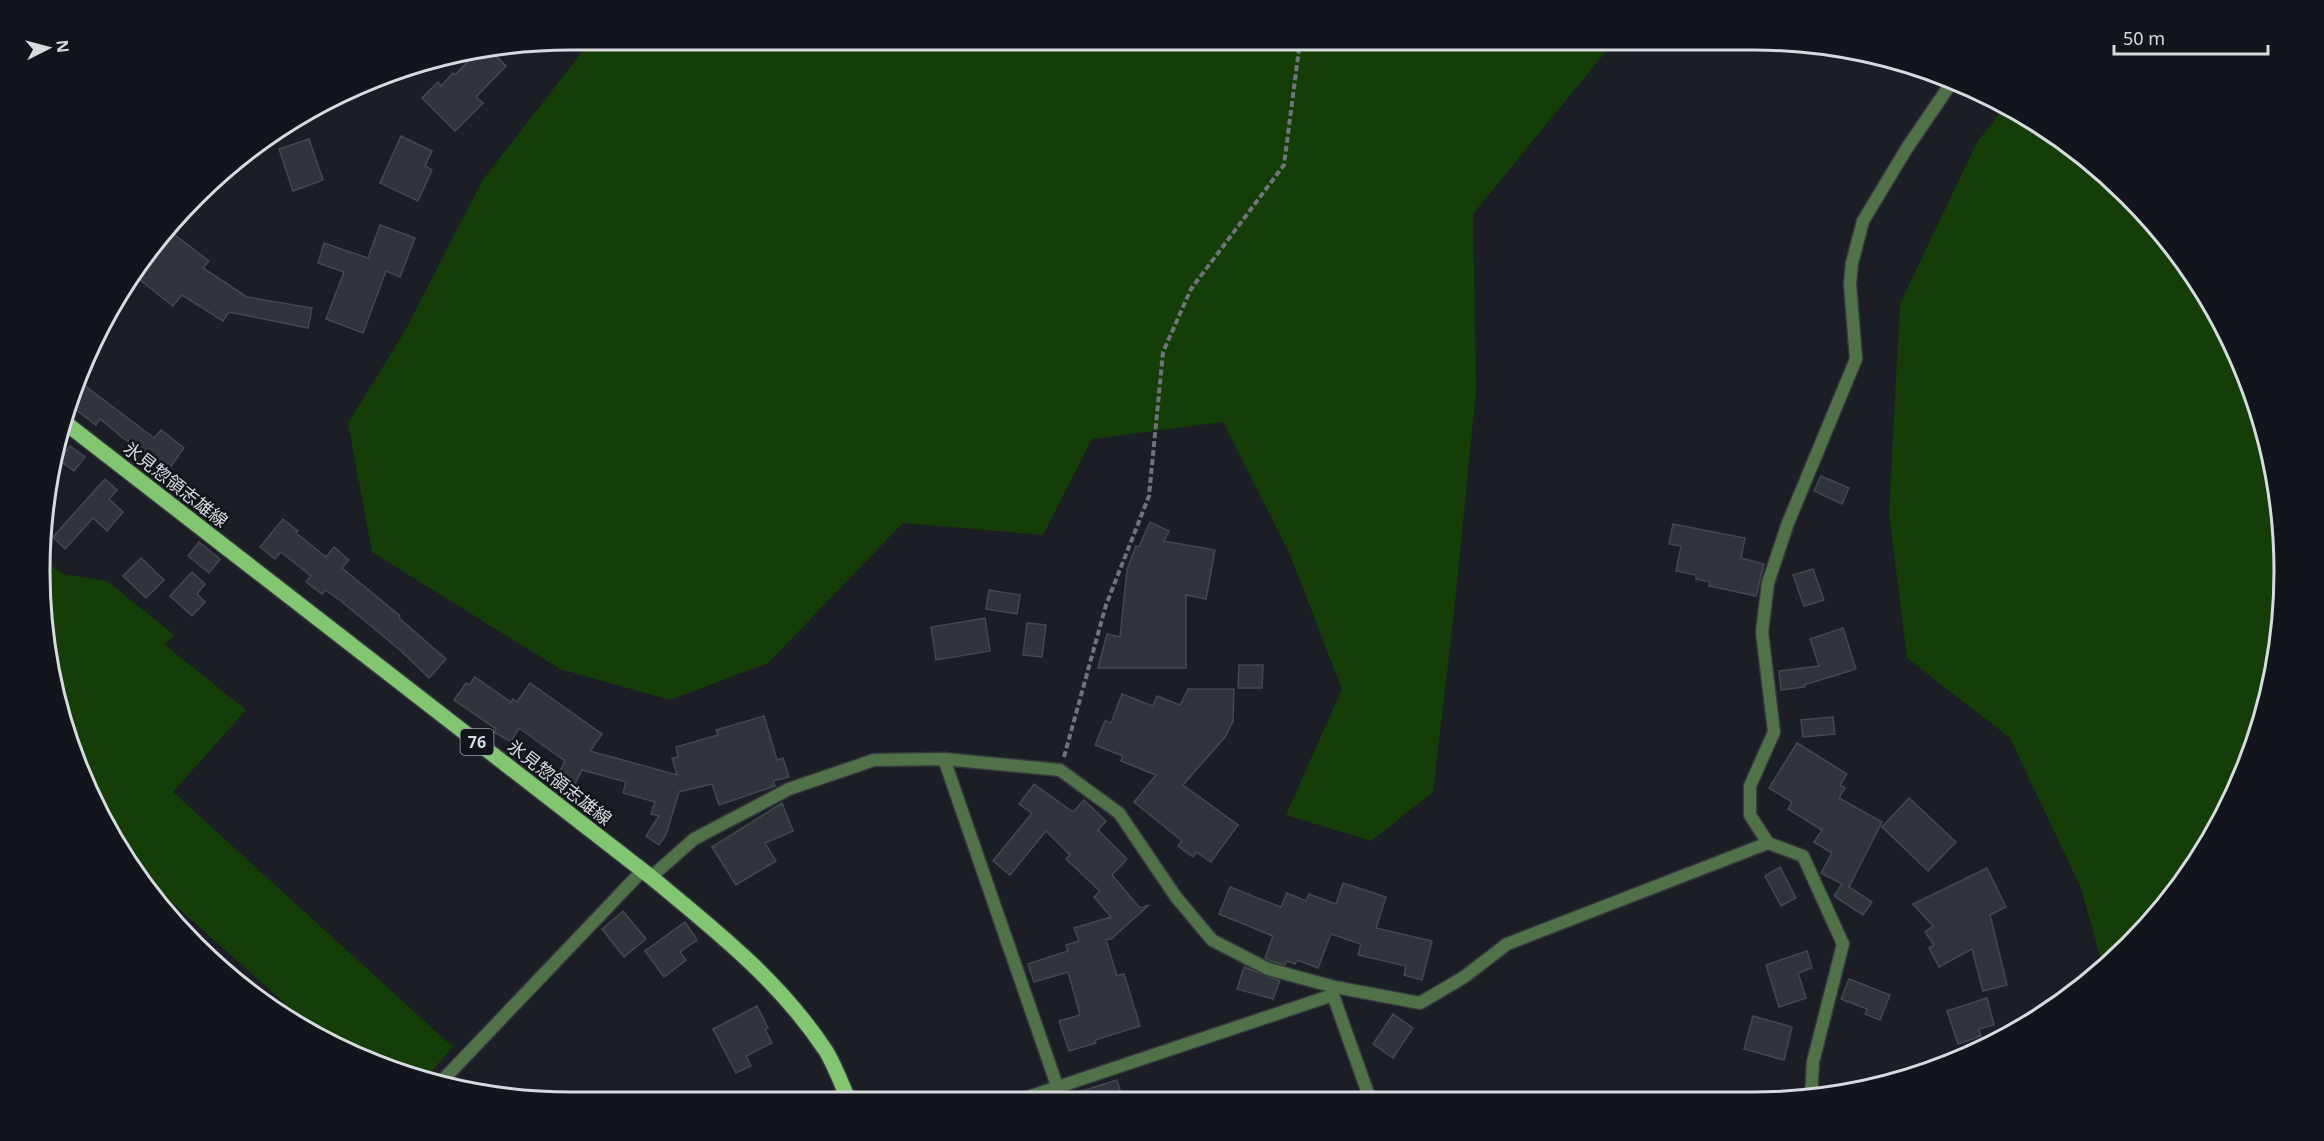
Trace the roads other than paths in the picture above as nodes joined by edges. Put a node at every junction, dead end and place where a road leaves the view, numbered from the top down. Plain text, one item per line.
1 (1948, 87) edge
2 (70, 426) edge
3 (944, 759) junction
4 (1768, 843) junction
5 (647, 874) junction
6 (1334, 991) junction
7 (447, 1076) edge
8 (1058, 1087) junction
9 (1812, 1088) edge
10 (845, 1092) edge
11 (1043, 1092) edge
12 (1060, 1092) edge
13 (1368, 1092) edge

1 - 4 street
2 - 5 main road, 氷見惣領志雄線 / 76
3 - 5 street
3 - 6 street
3 - 8 street
4 - 6 street
4 - 9 street
5 - 7 street
5 - 10 main road, 氷見惣領志雄線 / 76
6 - 8 street
6 - 13 street
8 - 11 street
8 - 12 street

